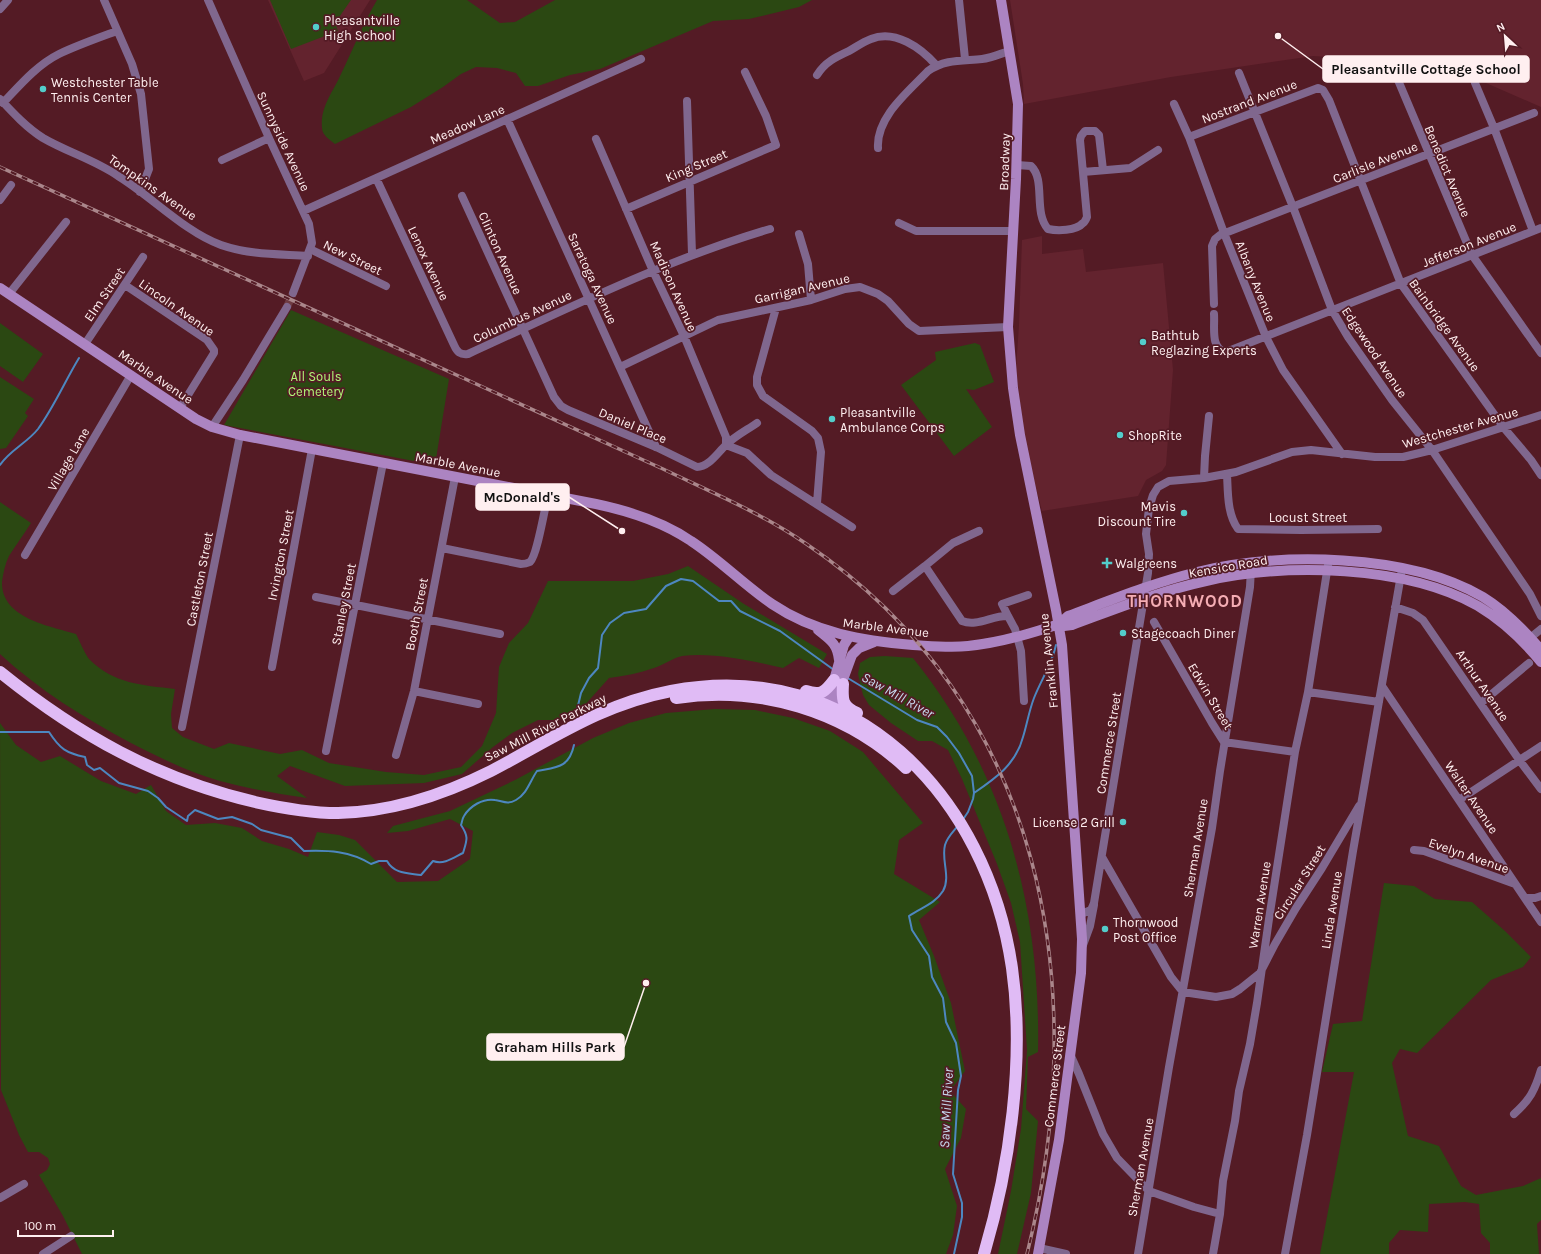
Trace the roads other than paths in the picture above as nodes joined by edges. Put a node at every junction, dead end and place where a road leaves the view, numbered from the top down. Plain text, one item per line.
1 (8, 0) edge
2 (104, 0) edge
3 (208, 0) edge
4 (958, 0) edge
5 (1001, 0) edge
6 (0, 9) edge
7 (118, 31) junction
8 (1008, 51) junction
9 (641, 59) dead end
10 (965, 59) junction
11 (936, 65) junction
12 (745, 72) dead end
13 (1239, 73) dead end
14 (1395, 73) dead end
15 (817, 75) dead end
16 (1475, 83) dead end
17 (1318, 88) joint
18 (2, 101) edge
19 (687, 101) dead end
20 (1174, 104) dead end
21 (1254, 112) junction
22 (1534, 113) dead end
23 (507, 119) junction
24 (1494, 128) junction
25 (1189, 137) junction
26 (269, 138) junction
27 (596, 139) dead end
28 (878, 148) dead end
29 (1158, 150) dead end
30 (1428, 154) junction
31 (222, 160) dead end
32 (1017, 165) junction
33 (1103, 170) junction
34 (1083, 172) junction
35 (376, 178) junction
36 (690, 181) junction
37 (1360, 181) junction
38 (11, 185) dead end
39 (140, 192) junction
40 (462, 196) dead end
41 (0, 200) edge
42 (1293, 207) junction
43 (626, 209) junction
44 (303, 211) junction
45 (66, 222) dead end
46 (899, 223) dead end
47 (770, 229) dead end
48 (1537, 229) edge
49 (1013, 232) junction
50 (1224, 233) junction
51 (799, 234) dead end
52 (309, 253) junction
53 (692, 254) junction
54 (1472, 255) junction
55 (143, 256) dead end
56 (653, 271) junction
57 (1400, 284) junction
58 (125, 286) junction
59 (386, 286) dead end
60 (0, 288) edge
61 (293, 293) tunnel mouth
62 (9, 294) junction
63 (589, 299) junction
64 (811, 300) junction
65 (1214, 304) dead end
66 (287, 307) tunnel mouth
67 (776, 308) junction
68 (1332, 310) junction
69 (1214, 314) dead end
70 (1008, 327) junction
71 (523, 329) junction
72 (684, 336) junction
73 (1266, 337) junction
74 (85, 344) junction
75 (1541, 353) edge
76 (463, 355) joint
77 (620, 367) junction
78 (131, 375) junction
79 (561, 406) joint
80 (180, 408) junction
81 (1541, 415) edge
82 (1210, 416) dead end
83 (758, 423) dead end
84 (212, 427) junction
85 (1504, 428) junction
86 (240, 435) junction
87 (726, 444) junction
88 (656, 447) junction
89 (312, 448) junction
90 (1432, 450) junction
91 (1342, 454) junction
92 (383, 462) junction
93 (1227, 474) junction
94 (1541, 475) edge
95 (455, 477) junction
96 (1204, 478) junction
97 (548, 495) junction
98 (817, 504) junction
99 (852, 527) dead end
100 (1378, 529) dead end
101 (979, 531) dead end
102 (442, 548) junction
103 (26, 555) dead end
104 (1328, 560) junction
105 (1251, 563) junction
106 (925, 566) junction
107 (1327, 570) junction
108 (1251, 573) junction
109 (1401, 574) junction
110 (1146, 588) junction
111 (893, 591) dead end
112 (1028, 594) dead end
113 (316, 597) dead end
114 (1144, 599) junction
115 (355, 605) junction
116 (1395, 607) junction
117 (1008, 616) junction
118 (1541, 616) edge
119 (427, 620) junction
120 (1154, 622) dead end
121 (1059, 624) junction
122 (812, 625) junction
123 (1541, 628) edge
124 (500, 634) dead end
125 (1017, 636) junction
126 (849, 637) junction
127 (1530, 638) junction
128 (876, 642) junction
129 (1541, 650) edge
130 (1541, 662) edge
131 (1529, 663) dead end
132 (843, 666) junction
133 (272, 667) dead end
134 (0, 672) edge
135 (0, 681) edge
136 (838, 682) junction
137 (735, 685) junction
138 (1382, 686) junction
139 (414, 691) junction
140 (1308, 692) junction
141 (1024, 701) dead end
142 (1379, 702) junction
143 (1481, 703) junction
144 (478, 704) dead end
145 (827, 711) junction
146 (182, 727) dead end
147 (1224, 742) junction
148 (893, 744) junction
149 (1541, 746) edge
150 (326, 751) dead end
151 (1295, 752) junction
152 (396, 755) dead end
153 (1520, 760) junction
154 (1541, 789) edge
155 (1459, 800) junction
156 (1362, 801) junction
157 (952, 819) junction
158 (963, 836) junction
159 (1414, 850) dead end
160 (1102, 857) junction
161 (1515, 884) junction
162 (1541, 896) edge
163 (1525, 898) junction
164 (1094, 903) junction
165 (1081, 914) junction
166 (1541, 922) edge
167 (1082, 948) junction
168 (1260, 973) junction
169 (1183, 992) junction
170 (1070, 1053) junction
171 (1541, 1070) edge
172 (1514, 1114) dead end
173 (24, 1184) dead end
174 (1149, 1190) junction
175 (0, 1198) edge
176 (1220, 1214) junction
177 (71, 1236) dead end
178 (1038, 1251) edge
179 (43, 1254) edge
180 (976, 1254) edge
181 (984, 1254) edge
182 (1066, 1254) edge
183 (1138, 1254) edge
184 (1213, 1254) edge
185 (1285, 1254) edge

1 - 6 street
2 - 7 street
3 - 26 street, Sunnyside Avenue
4 - 10 street
5 - 8 street, Broadway
7 - 18 street
7 - 39 street
8 - 10 street
8 - 32 street, Broadway
9 - 23 street, Meadow Lane
10 - 11 street
11 - 15 street
11 - 28 street
12 - 36 street, King Street
13 - 21 street, Edgewood Avenue
14 - 30 street, Benedict Avenue
16 - 24 street
17 - 21 street, Nostrand Avenue
17 - 37 street, Bainbridge Avenue
18 - 39 street, Tompkins Avenue
19 - 36 street
20 - 25 street, Albany Avenue
21 - 25 street, Nostrand Avenue
21 - 42 street, Edgewood Avenue
22 - 24 street, Carlisle Avenue
23 - 35 street, Meadow Lane
23 - 63 street, Saratoga Avenue
24 - 30 street, Carlisle Avenue
24 - 48 street
25 - 50 street, Albany Avenue
26 - 31 street
26 - 44 street, Sunnyside Avenue
27 - 43 street, Madison Avenue
29 - 33 street
30 - 37 street, Carlisle Avenue
30 - 54 street, Benedict Avenue
32 - 34 street
32 - 49 street, Broadway
33 - 34 street
33 - 34 street
35 - 44 street, Meadow Lane
35 - 76 street, Lenox Avenue
36 - 43 street, King Street
36 - 53 street
37 - 42 street, Carlisle Avenue
37 - 57 street, Bainbridge Avenue
38 - 41 street
39 - 52 street, Tompkins Avenue
40 - 71 street, Clinton Avenue
42 - 50 street, Carlisle Avenue
42 - 68 street, Edgewood Avenue
43 - 56 street, Madison Avenue
44 - 52 street, Sunnyside Avenue
45 - 62 street
46 - 49 street
47 - 53 street, Columbus Avenue
48 - 54 street, Jefferson Avenue
49 - 70 street, Broadway
50 - 65 street
50 - 73 street, Albany Avenue
51 - 64 street
52 - 59 street, New Street
52 - 61 street, Sunnyside Avenue
53 - 56 street, Columbus Avenue
54 - 57 street, Jefferson Avenue
54 - 75 street, Benedict Avenue
55 - 58 street, Elm Street
56 - 63 street, Columbus Avenue
56 - 72 street, Madison Avenue
57 - 68 street, Jefferson Avenue
57 - 85 street, Bainbridge Avenue
58 - 74 street, Elm Street
58 - 80 street, Lincoln Avenue
60 - 62 street, Marble Avenue
62 - 74 street, Marble Avenue
63 - 71 street, Columbus Avenue
63 - 77 street, Saratoga Avenue
64 - 67 street, Garrigan Avenue
64 - 70 street, Garrigan Avenue
66 - 84 street
67 - 72 street, Garrigan Avenue
67 - 98 street
68 - 73 street, Jefferson Avenue
68 - 90 street, Edgewood Avenue
69 - 73 street, Jefferson Avenue
70 - 121 street, Franklin Avenue
71 - 76 street, Columbus Avenue
71 - 79 street, Clinton Avenue
72 - 77 street, Garrigan Avenue
72 - 87 street, Madison Avenue
73 - 91 street, Albany Avenue
74 - 78 street, Marble Avenue
77 - 88 street, Saratoga Avenue
78 - 80 street, Marble Avenue
78 - 103 street, Village Lane
79 - 88 street, Daniel Place
80 - 84 street, Marble Avenue
81 - 85 street, Westchester Avenue
82 - 96 street
83 - 87 street
84 - 86 street, Marble Avenue
85 - 90 street, Westchester Avenue
85 - 94 street, Bainbridge Avenue
86 - 89 street, Marble Avenue
86 - 146 street, Castleton Street
87 - 88 street, Daniel Place
87 - 98 street
89 - 92 street, Marble Avenue
89 - 133 street, Irvington Street
90 - 91 street, Westchester Avenue
90 - 118 street, Edgewood Avenue
91 - 93 street, Westchester Avenue
92 - 95 street, Marble Avenue
92 - 115 street, Stanley Street
93 - 96 street, Westchester Avenue
93 - 100 street, Locust Street
95 - 97 street, Marble Avenue
95 - 102 street, Booth Street
96 - 110 street, Westchester Avenue
97 - 102 street
97 - 122 street, Marble Avenue
98 - 99 street
101 - 106 street
102 - 119 street, Booth Street
104 - 105 street, Kensico Road
104 - 107 street, Warren Avenue
104 - 109 street, Kensico Road
105 - 108 street, Sherman Avenue
105 - 110 street, Kensico Road
106 - 111 street
106 - 117 street
107 - 108 street, Kensico Road
107 - 109 street, Kensico Road
107 - 140 street, Warren Avenue
108 - 114 street, Kensico Road
108 - 147 street, Sherman Avenue
109 - 116 street, Linda Avenue
109 - 127 street, Kensico Road
109 - 130 street, Kensico Road
110 - 114 street, Commerce Street
110 - 121 street, Kensico Road
112 - 117 street
113 - 115 street
114 - 121 street, Kensico Road
114 - 160 street, Commerce Street
115 - 119 street
115 - 150 street, Stanley Street
116 - 138 street, Linda Avenue
116 - 143 street, Arthur Avenue
117 - 125 street
119 - 124 street
119 - 139 street, Booth Street
120 - 147 street, Edwin Street
121 - 125 street, Marble Avenue
121 - 165 street, Franklin Avenue
122 - 126 street, Marble Avenue
122 - 132 street
123 - 127 street
125 - 128 street, Marble Avenue
125 - 141 street
126 - 128 street, Marble Avenue
126 - 132 street
127 - 129 street, Kensico Road
128 - 132 street
131 - 143 street
132 - 136 street
134 - 137 highway, Saw Mill River Parkway
135 - 145 highway, Saw Mill River Parkway
136 - 137 highway
136 - 145 street
136 - 148 highway
137 - 145 highway, Saw Mill River Parkway
138 - 142 street, Linda Avenue
138 - 155 street, Walter Avenue
139 - 144 street
139 - 152 street, Booth Street
140 - 142 street
140 - 151 street, Warren Avenue
142 - 156 street, Linda Avenue
143 - 153 street, Arthur Avenue
145 - 148 highway, Saw Mill River Parkway
145 - 157 highway, Saw Mill River Parkway
147 - 151 street, Edwin Street
147 - 169 street, Sherman Avenue
148 - 157 highway, Saw Mill River Parkway
149 - 153 street
151 - 168 street, Warren Avenue
153 - 154 street, Arthur Avenue
153 - 155 street
155 - 161 street, Walter Avenue
156 - 168 street, Circular Street
156 - 185 street, Linda Avenue
157 - 158 highway, Saw Mill River Parkway
158 - 180 highway, Saw Mill River Parkway
158 - 181 highway, Saw Mill River Parkway
159 - 161 street, Evelyn Avenue
160 - 164 street, Commerce Street
160 - 169 street
161 - 163 street, Walter Avenue
162 - 163 street
163 - 166 street, Walter Avenue
164 - 165 street
164 - 167 street, Commerce Street
165 - 167 street, Franklin Avenue
167 - 170 street, Commerce Street
168 - 169 street, Circular Street
168 - 176 street, Warren Avenue
169 - 174 street, Sherman Avenue
170 - 174 street
170 - 178 street, Commerce Street
171 - 172 street
173 - 175 street
174 - 176 street
174 - 183 street, Sherman Avenue
176 - 184 street, Warren Avenue
177 - 179 street
178 - 182 street

